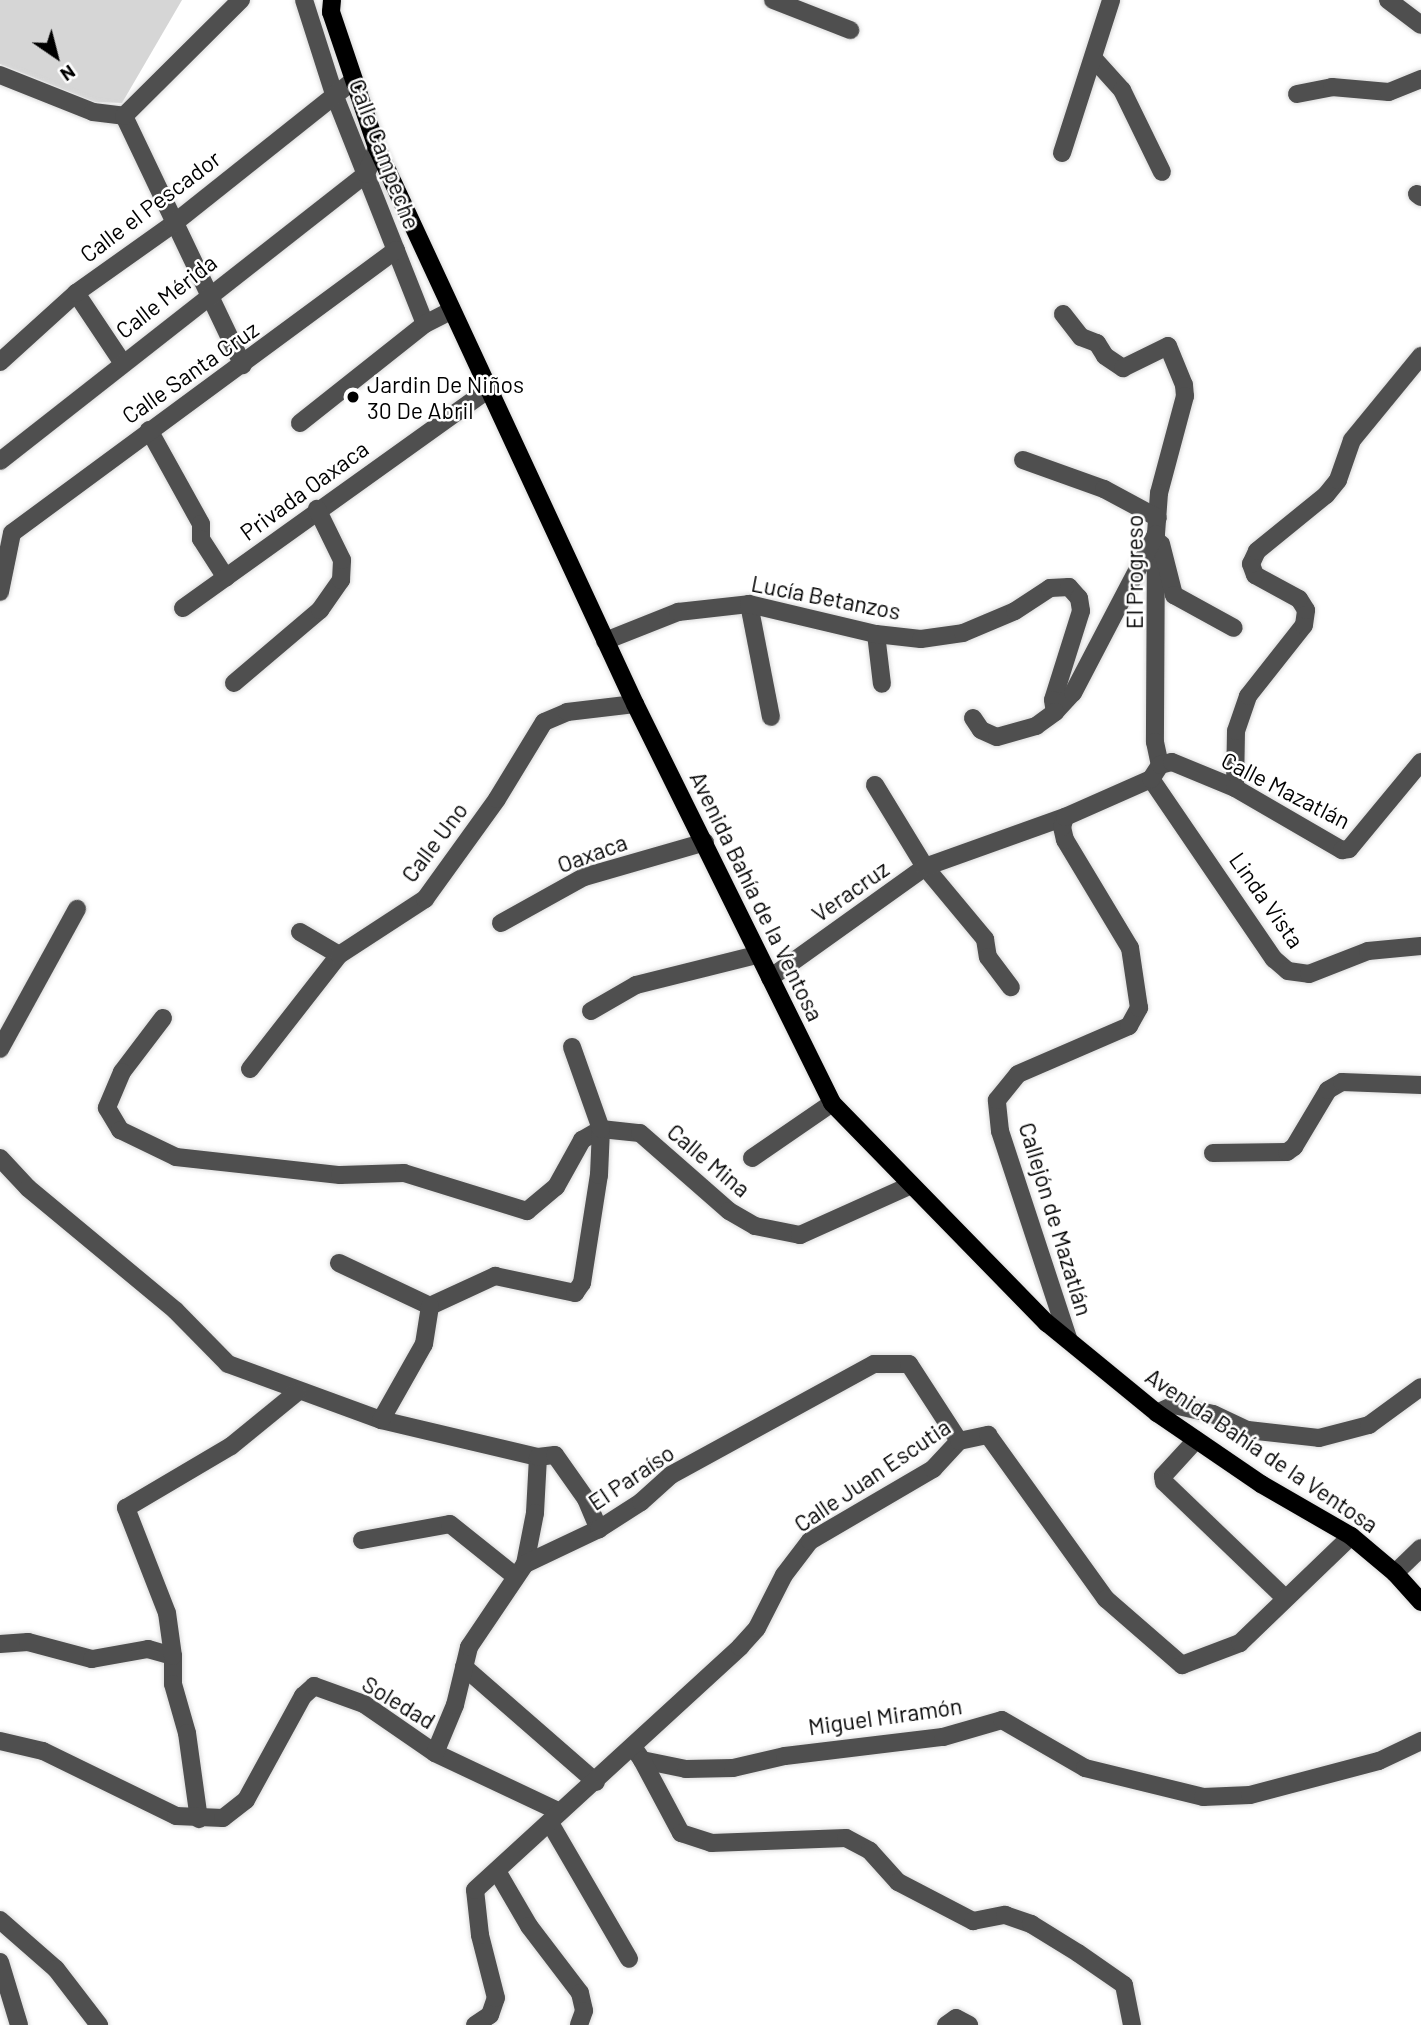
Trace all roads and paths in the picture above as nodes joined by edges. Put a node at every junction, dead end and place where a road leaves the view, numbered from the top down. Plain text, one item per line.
1 (241, 0) edge
2 (304, 0) edge
3 (332, 0) edge
4 (773, 0) edge
5 (1111, 0) edge
6 (1388, 0) edge
7 (1421, 25) edge
8 (850, 30) dead end
9 (1094, 59) junction
10 (0, 75) edge
11 (1421, 79) edge
12 (354, 80) junction
13 (334, 94) junction
14 (1297, 94) dead end
15 (124, 116) junction
16 (377, 148) junction
17 (1062, 153) dead end
18 (1162, 172) dead end
19 (366, 174) junction
20 (173, 224) junction
21 (396, 250) junction
22 (76, 293) junction
23 (208, 295) junction
24 (452, 310) junction
25 (1063, 314) dead end
26 (425, 324) junction
27 (1421, 356) edge
28 (0, 362) edge
29 (122, 362) junction
30 (243, 365) junction
31 (488, 390) junction
32 (300, 423) dead end
33 (149, 430) junction
34 (1023, 460) dead end
35 (0, 461) edge
36 (317, 509) junction
37 (1157, 526) junction
38 (226, 578) junction
39 (0, 592) edge
40 (749, 604) junction
41 (183, 608) dead end
42 (1234, 628) dead end
43 (876, 634) junction
44 (605, 641) junction
45 (234, 683) dead end
46 (882, 684) dead end
47 (635, 704) junction
48 (1055, 712) junction
49 (771, 717) dead end
50 (973, 718) dead end
51 (1421, 762) edge
52 (1155, 772) junction
53 (875, 785) dead end
54 (1235, 788) junction
55 (1065, 817) junction
56 (705, 842) junction
57 (925, 867) junction
58 (77, 909) dead end
59 (501, 923) dead end
60 (300, 932) dead end
61 (1421, 946) edge
62 (339, 955) junction
63 (756, 955) junction
64 (770, 978) junction
65 (1011, 986) dead end
66 (591, 1011) dead end
67 (163, 1018) dead end
68 (572, 1047) dead end
69 (0, 1049) edge
70 (250, 1069) dead end
71 (1421, 1085) edge
72 (832, 1103) junction
73 (601, 1129) junction
74 (1213, 1153) dead end
75 (0, 1158) edge
76 (752, 1158) dead end
77 (911, 1185) junction
78 (339, 1263) dead end
79 (430, 1306) junction
80 (1068, 1338) junction
81 (1421, 1387) edge
82 (296, 1393) junction
83 (1157, 1413) junction
84 (382, 1420) junction
85 (1196, 1440) junction
86 (959, 1441) junction
87 (538, 1458) junction
88 (599, 1529) junction
89 (1351, 1536) junction
90 (362, 1540) dead end
91 (1421, 1548) edge
92 (520, 1570) junction
93 (1395, 1573) junction
94 (1285, 1598) junction
95 (1421, 1602) edge
96 (0, 1644) edge
97 (173, 1656) junction
98 (464, 1667) junction
99 (0, 1741) edge
100 (1421, 1741) edge
101 (435, 1753) junction
102 (637, 1753) junction
103 (596, 1782) junction
104 (555, 1817) junction
105 (200, 1819) junction
106 (497, 1871) junction
107 (0, 1920) edge
108 (629, 1959) dead end
109 (0, 1962) edge
110 (19, 2025) edge
111 (99, 2025) edge
112 (475, 2025) edge
113 (579, 2025) edge
114 (946, 2025) edge
115 (969, 2025) edge
116 (1132, 2025) edge

1 - 15 street
2 - 13 street, Calle Campeche
3 - 12 main road, Avenida Bahía de la Ventosa
4 - 8 street
5 - 9 street
6 - 7 street
9 - 17 street
9 - 18 street
10 - 15 street
11 - 14 street
12 - 13 street, Calle el Pescador
12 - 16 main road, Avenida Bahía de la Ventosa
13 - 19 street, Calle Campeche
13 - 20 street, Calle el Pescador
15 - 20 street
16 - 19 street
16 - 24 main road, Avenida Bahía de la Ventosa
19 - 21 street, Calle Campeche
19 - 23 street, Calle Mérida
20 - 22 street, Calle el Pescador
20 - 23 street
21 - 26 street, Calle Campeche
21 - 30 street, Calle Santa Cruz
22 - 28 street, Calle el Pescador
22 - 29 street
23 - 29 street, Calle Mérida
23 - 30 street
24 - 26 street
24 - 31 main road, Avenida Bahía de la Ventosa
25 - 37 street, El Progreso
26 - 32 street
27 - 54 street
29 - 35 street, Calle Mérida
30 - 33 street, Calle Santa Cruz
31 - 36 street, Privada Oaxaca
31 - 44 main road, Avenida Bahía de la Ventosa
33 - 38 street
33 - 39 street, Calle Santa Cruz
34 - 37 street
36 - 38 street, Privada Oaxaca
36 - 45 street
37 - 42 street
37 - 48 street
37 - 52 street, El Progreso
38 - 41 street, Privada Oaxaca
40 - 43 street, Lucía Betanzos
40 - 44 street, Lucía Betanzos
40 - 49 street
43 - 46 street
43 - 48 street, Lucía Betanzos
44 - 47 main road, Avenida Bahía de la Ventosa
47 - 56 main road, Avenida Bahía de la Ventosa
47 - 62 street, Calle Uno
48 - 50 street
51 - 54 street, Calle Mazatlán
52 - 54 street, Calle Mazatlán
52 - 55 street
52 - 61 street, Linda Vista
53 - 57 street
55 - 57 street
55 - 80 street, Callejón de Mazatlán
56 - 59 street, Oaxaca
56 - 63 main road, Avenida Bahía de la Ventosa
57 - 64 street, Veracruz
57 - 65 street
58 - 69 street
60 - 62 street
62 - 70 street, Calle Uno
63 - 64 main road, Avenida Bahía de la Ventosa
63 - 66 street
64 - 72 main road, Avenida Bahía de la Ventosa
67 - 73 street
68 - 73 street
71 - 74 street
72 - 76 street
72 - 77 main road, Avenida Bahía de la Ventosa
73 - 77 street, Calle Mina
73 - 79 street
75 - 82 street
77 - 80 main road, Avenida Bahía de la Ventosa
78 - 79 street
79 - 84 street
80 - 83 main road, Avenida Bahía de la Ventosa
81 - 83 street
82 - 84 street
82 - 97 street
83 - 85 main road, Avenida Bahía de la Ventosa
84 - 87 street
85 - 89 main road, Avenida Bahía de la Ventosa
85 - 94 street
86 - 88 street, El Paraíso
86 - 94 street, Calle Juan Escutia
86 - 102 street, Calle Juan Escutia
87 - 88 street
87 - 92 street
88 - 92 street, El Paraíso
89 - 93 main road, Avenida Bahía de la Ventosa
89 - 94 street, Calle Juan Escutia
90 - 92 street
91 - 93 street
92 - 98 street
93 - 95 main road, Avenida Bahía de la Ventosa
96 - 97 street
97 - 105 street
98 - 101 street
98 - 103 street
99 - 105 street
100 - 102 street, Miguel Miramón
101 - 104 street, Soledad
101 - 105 street, Soledad
102 - 103 street, Calle Juan Escutia
102 - 116 street
103 - 104 street, Calle Juan Escutia
104 - 106 street, Calle Juan Escutia
104 - 108 street
106 - 112 street, Calle Juan Escutia
106 - 113 street
107 - 111 street
109 - 110 street
114 - 115 street

